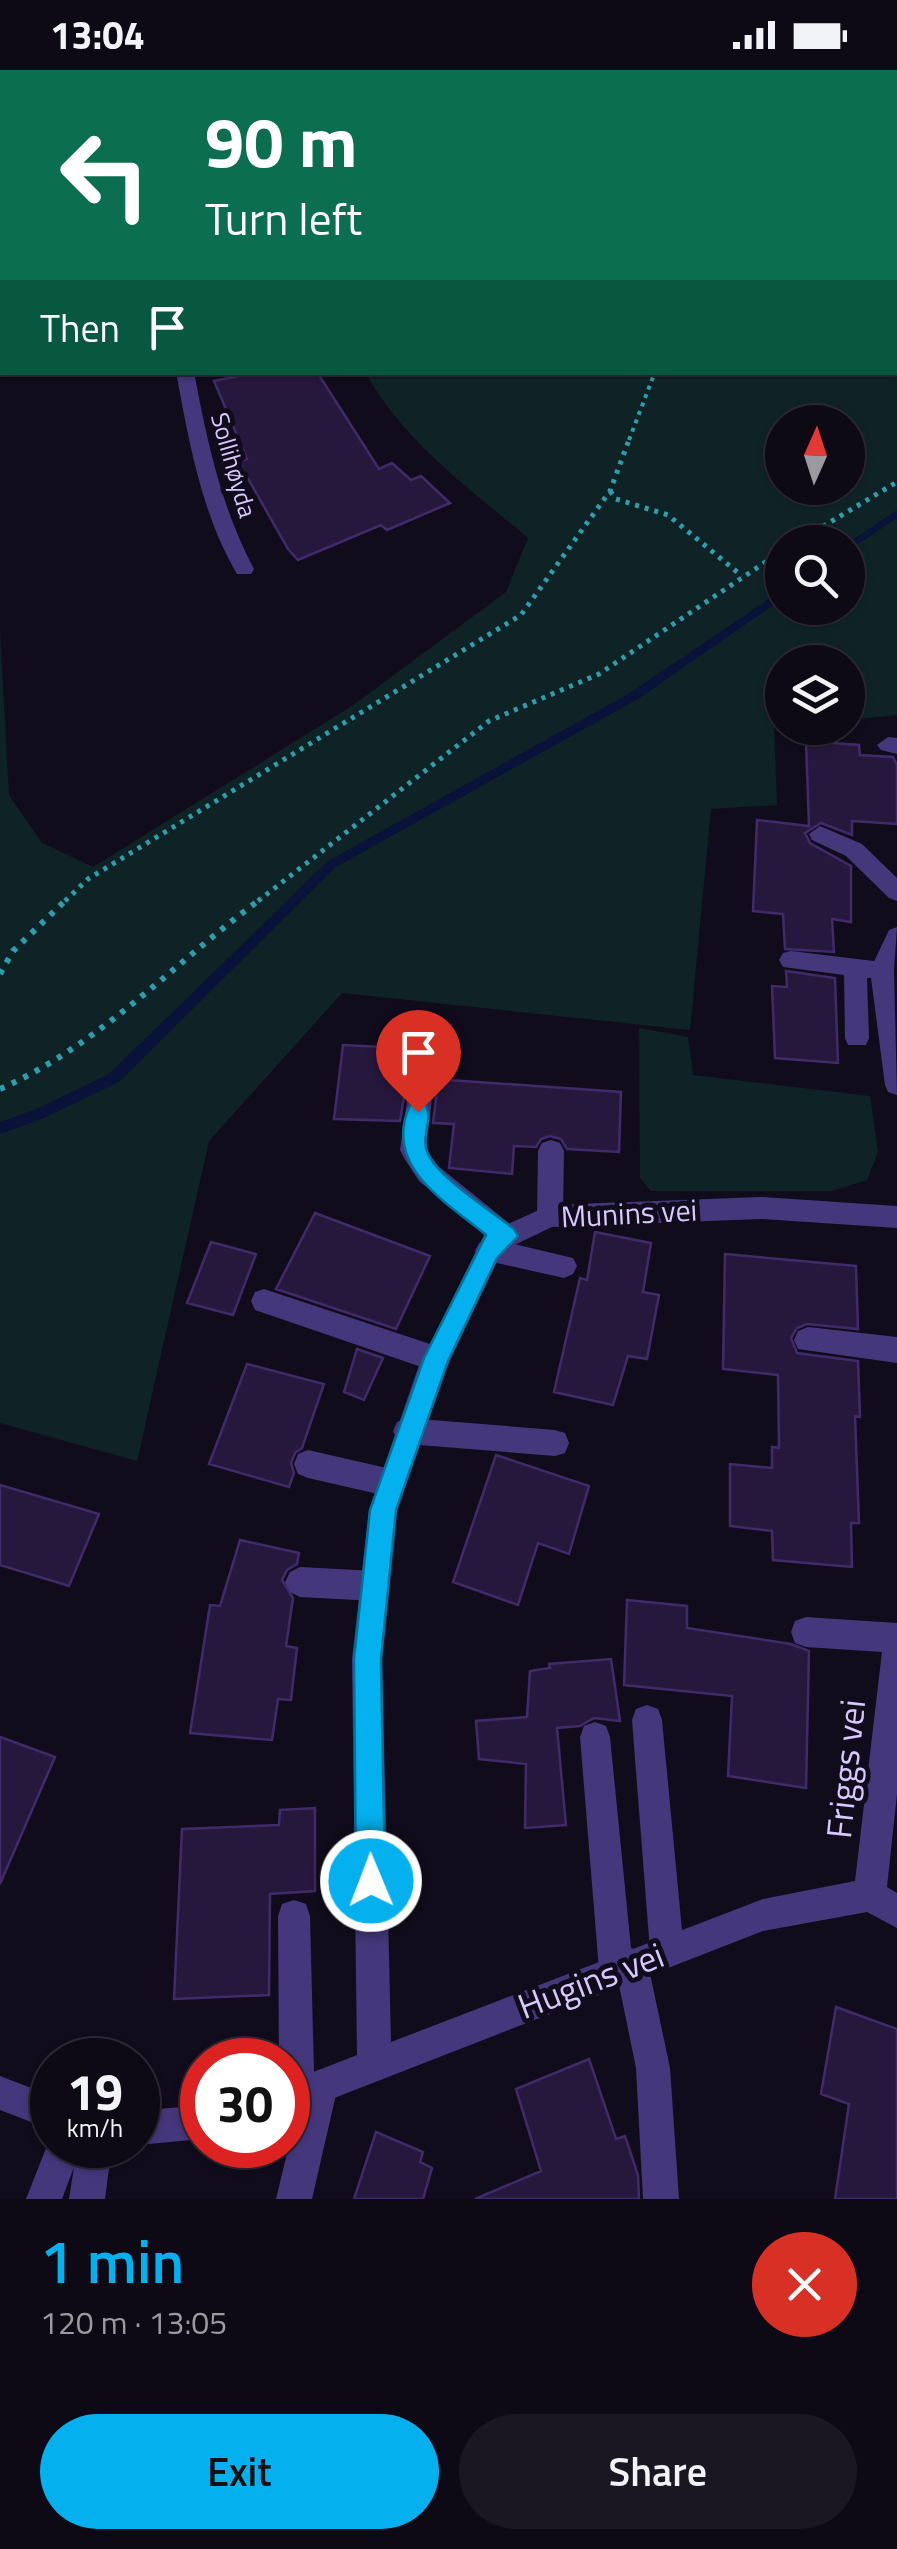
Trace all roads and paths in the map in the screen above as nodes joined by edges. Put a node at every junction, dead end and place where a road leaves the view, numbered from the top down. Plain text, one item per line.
1 (186, 375) edge
2 (654, 375) edge
3 (897, 482) edge
4 (610, 491) junction
5 (825, 525) edge
6 (765, 562) edge
7 (244, 568) dead end
8 (742, 576) junction
9 (820, 834) dead end
10 (897, 892) edge
11 (897, 936) edge
12 (792, 960) dead end
13 (855, 967) junction
14 (882, 970) junction
15 (0, 974) edge
16 (857, 1038) dead end
17 (896, 1071) edge
18 (423, 1074) dead end
19 (0, 1089) edge
20 (550, 1151) dead end
21 (550, 1216) junction
22 (897, 1217) edge
23 (497, 1244) junction
24 (564, 1266) dead end
25 (264, 1301) dead end
26 (808, 1340) dead end
27 (897, 1350) edge
28 (436, 1358) junction
29 (407, 1431) junction
30 (555, 1442) dead end
31 (308, 1464) dead end
32 (391, 1483) junction
33 (300, 1582) dead end
34 (375, 1586) junction
35 (806, 1632) dead end
36 (897, 1638) edge
37 (897, 1652) edge
38 (647, 1720) dead end
39 (595, 1737) dead end
40 (891, 1755) edge
41 (884, 1904) edge
42 (294, 1916) dead end
43 (667, 1951) junction
44 (624, 1967) junction
45 (300, 2038) edge
46 (374, 2066) junction
47 (310, 2090) edge
48 (0, 2093) edge
49 (30, 2105) edge
50 (55, 2168) edge
51 (92, 2168) edge
52 (296, 2168) edge
53 (44, 2199) edge
54 (87, 2199) edge
55 (294, 2199) edge
56 (662, 2199) edge

1 - 7 street, Sollihøyda
2 - 4 path
3 - 5 path
4 - 8 path
4 - 15 path
6 - 8 path
8 - 19 path
9 - 10 street
11 - 14 street
12 - 13 street
13 - 14 street
13 - 16 street
14 - 17 street
18 - 23 street
20 - 21 street
21 - 22 street, Munins vei
21 - 23 street, Munins vei
23 - 24 street
23 - 28 street
25 - 28 street
26 - 27 street
28 - 29 street
29 - 30 street
29 - 32 street
31 - 32 street
32 - 34 street
33 - 34 street
34 - 46 street
35 - 36 street
37 - 40 street, Friggs vei
38 - 43 street
39 - 44 street
40 - 41 street, Friggs vei
41 - 43 street, Hugins vei
42 - 45 street
43 - 44 street, Hugins vei
44 - 46 street, Hugins vei
44 - 56 street
46 - 47 street, Hugins vei
48 - 49 street
50 - 53 street
51 - 54 street
52 - 55 street

